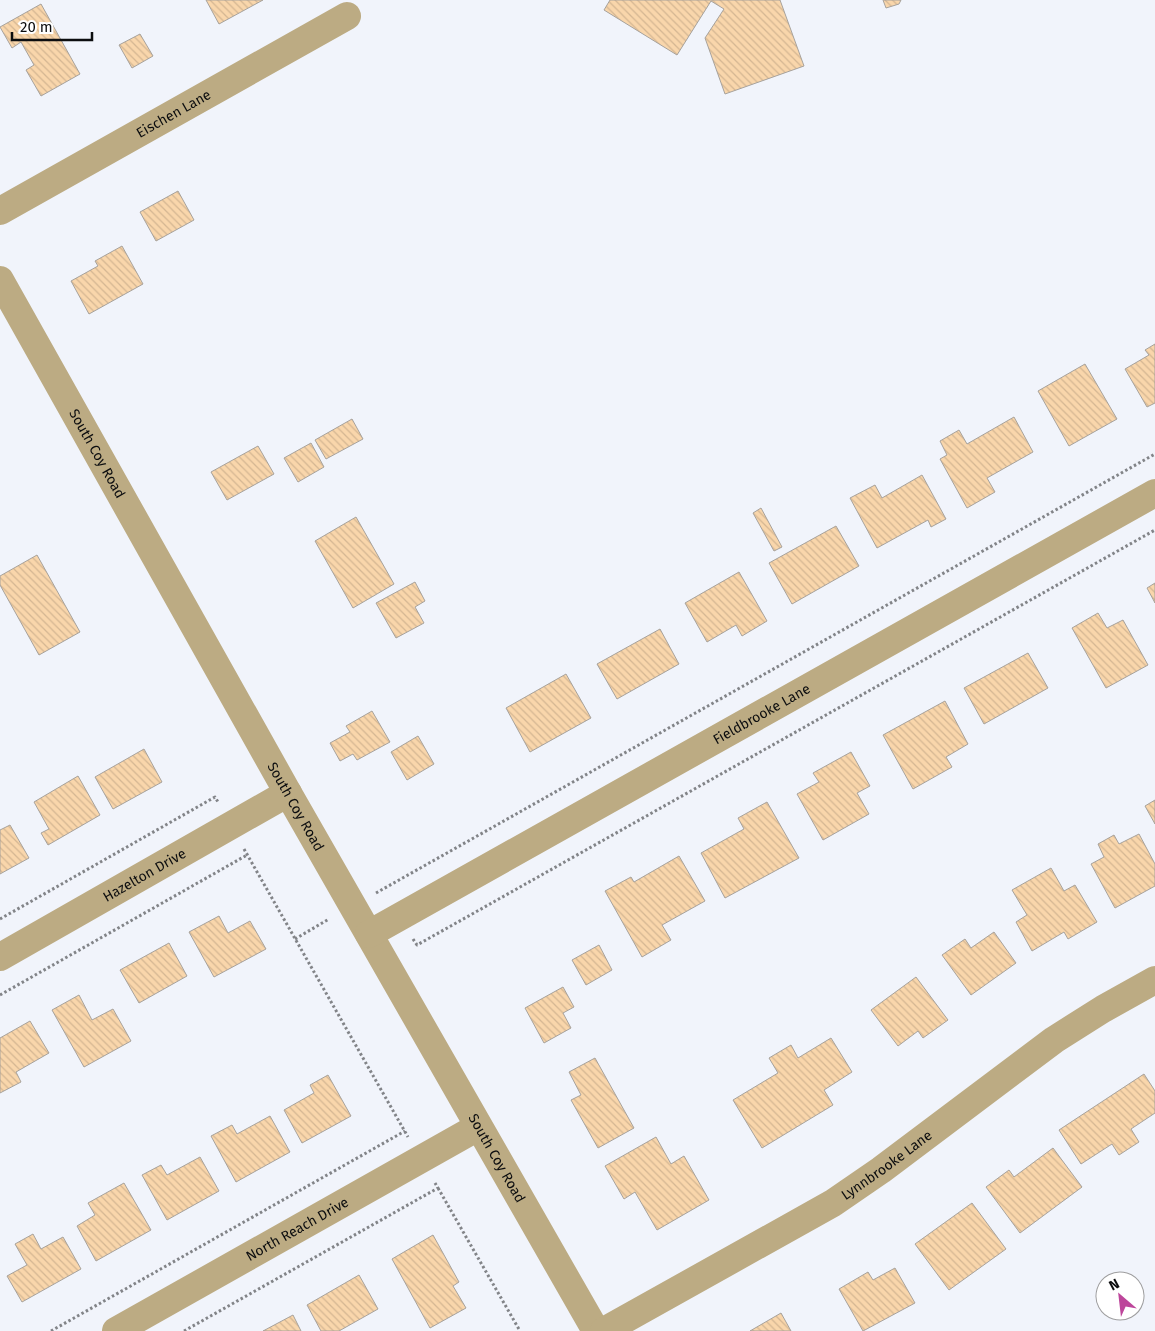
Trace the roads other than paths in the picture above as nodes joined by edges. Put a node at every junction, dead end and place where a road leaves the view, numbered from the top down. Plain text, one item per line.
1 (347, 16) dead end
2 (0, 211) edge
3 (0, 280) edge
4 (1155, 493) edge
5 (288, 793) junction
6 (369, 934) junction
7 (0, 957) edge
8 (1155, 980) edge
9 (478, 1127) junction
10 (116, 1331) edge
11 (596, 1331) edge
12 (604, 1331) edge

1 - 2 street, Eischen Lane
3 - 5 street, South Coy Road
4 - 6 street, Fieldbrooke Lane
5 - 6 street, South Coy Road
5 - 7 street, Hazelton Drive
6 - 9 street, South Coy Road
8 - 12 street, Lynnbrooke Lane
9 - 10 street, North Reach Drive
9 - 11 street, South Coy Road

